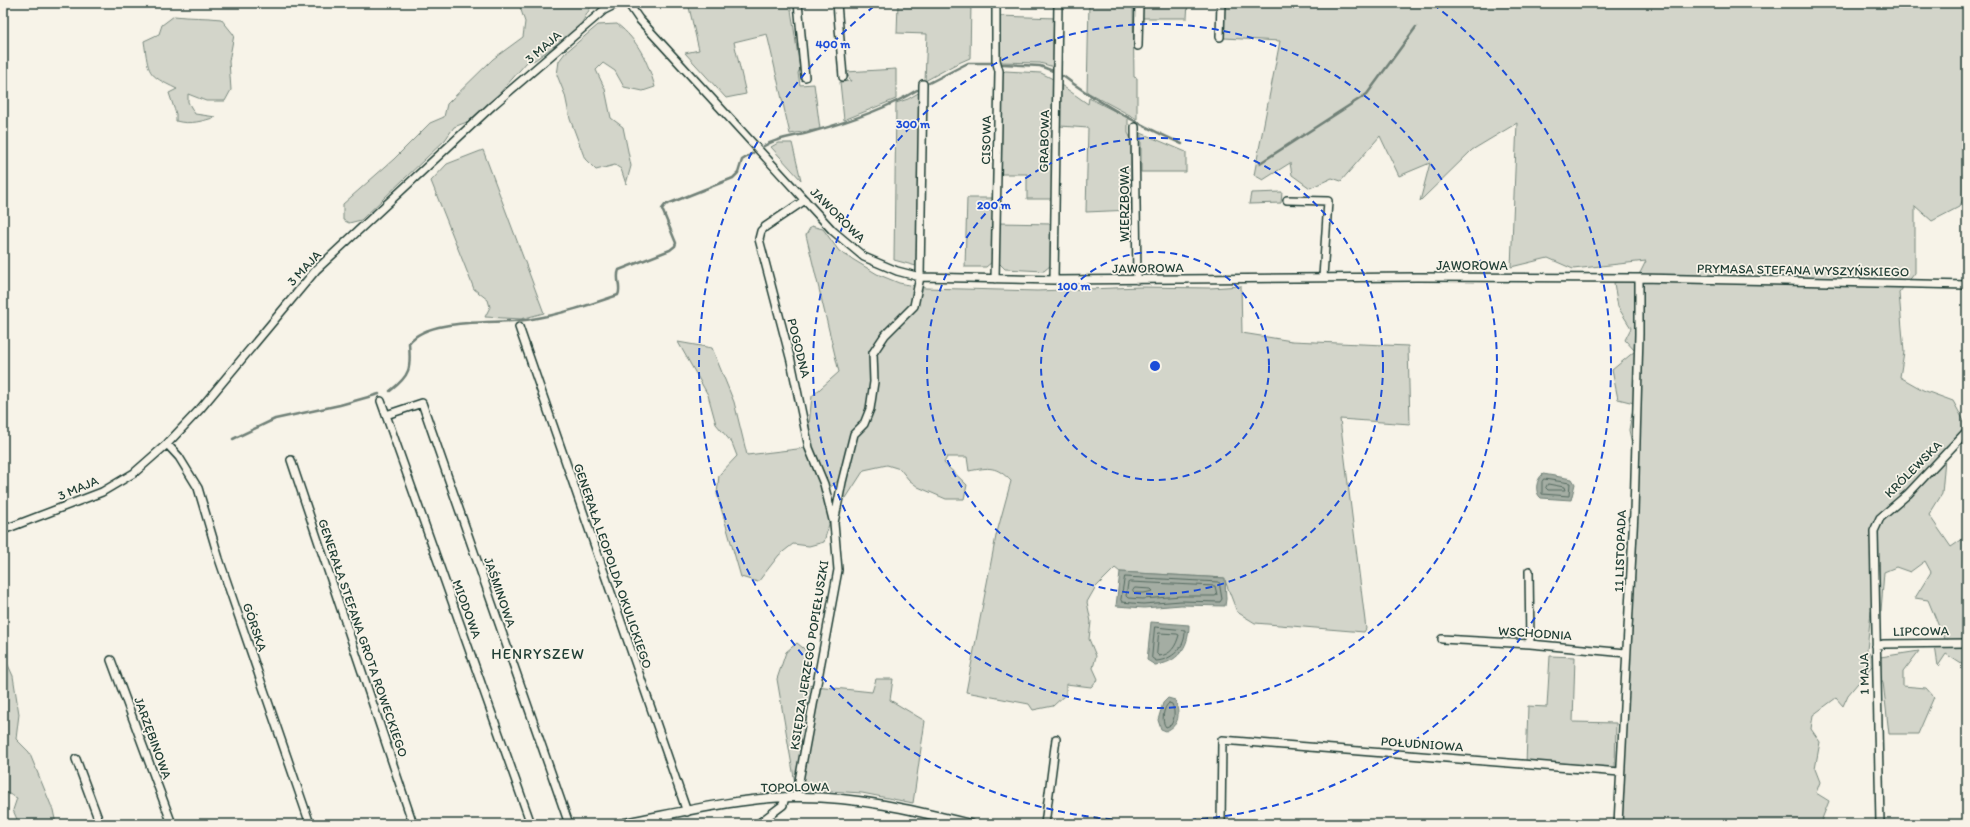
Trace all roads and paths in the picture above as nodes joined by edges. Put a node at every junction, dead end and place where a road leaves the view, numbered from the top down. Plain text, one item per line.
1 (618, 3) edge
2 (628, 3) edge
3 (798, 3) edge
4 (837, 3) edge
5 (996, 3) edge
6 (1058, 3) edge
7 (1138, 3) edge
8 (1221, 3) edge
9 (1220, 37) dead end
10 (1138, 46) dead end
11 (805, 77) dead end
12 (843, 77) dead end
13 (923, 84) dead end
14 (1136, 127) dead end
15 (805, 200) junction
16 (1287, 200) dead end
17 (920, 277) junction
18 (1323, 277) junction
19 (1638, 278) junction
20 (995, 279) junction
21 (1054, 280) junction
22 (1137, 280) junction
23 (1967, 285) edge
24 (519, 327) dead end
25 (381, 401) dead end
26 (386, 415) junction
27 (1967, 431) edge
28 (167, 444) junction
29 (291, 460) dead end
30 (834, 523) junction
31 (1876, 524) joint
32 (3, 530) edge
33 (1530, 571) dead end
34 (1442, 639) dead end
35 (1967, 643) edge
36 (1530, 644) junction
37 (1876, 646) junction
38 (1626, 653) junction
39 (111, 660) dead end
40 (1056, 739) dead end
41 (76, 759) dead end
42 (1620, 772) junction
43 (796, 796) junction
44 (785, 797) junction
45 (687, 812) junction
46 (100, 824) edge
47 (172, 824) edge
48 (310, 824) edge
49 (413, 824) edge
50 (531, 824) edge
51 (568, 824) edge
52 (619, 824) edge
53 (758, 824) edge
54 (970, 824) edge
55 (1045, 824) edge
56 (1221, 824) edge
57 (1618, 824) edge
58 (1880, 824) edge

1 - 28 street, 3 MAJA
2 - 15 street, JAWOROWA
3 - 11 street
4 - 12 street
5 - 20 street, CISOWA
6 - 21 street, GRABOWA
7 - 10 street
8 - 9 street
13 - 17 street, KSIĘDZA JERZEGO POPIEŁUSZKI
14 - 22 street, WIERZBOWA
15 - 17 street, JAWOROWA
15 - 30 street, POGODNA
16 - 18 street
17 - 20 street, JAWOROWA
17 - 30 street, KSIĘDZA JERZEGO POPIEŁUSZKI
18 - 19 street, JAWOROWA
18 - 22 street, JAWOROWA
19 - 23 street, PRYMASA STEFANA WYSZYŃSKIEGO
19 - 38 street, 11 LISTOPADA
20 - 21 street, JAWOROWA
21 - 22 street, JAWOROWA
24 - 45 street, GENERAŁA LEOPOLDA OKULICKIEGO
25 - 26 street, MIODOWA
26 - 50 street, MIODOWA
26 - 51 street, JAŚMINOWA
27 - 31 street, KRÓLEWSKA
28 - 32 street, 3 MAJA
28 - 48 street, GÓRSKA
29 - 49 street, GENERAŁA STEFANA GROTA ROWECKIEGO
30 - 43 street, KSIĘDZA JERZEGO POPIEŁUSZKI
31 - 37 street, 1 MAJA
33 - 36 street
34 - 36 street, WSCHODNIA
35 - 37 street, LIPCOWA
36 - 38 street, WSCHODNIA
37 - 58 street, 1 MAJA
38 - 42 street, 11 LISTOPADA
39 - 47 street, JARZĘBINOWA
40 - 55 street
41 - 46 street
42 - 56 street, POŁUDNIOWA
42 - 57 street, 11 LISTOPADA
43 - 44 street, TOPOLOWA
43 - 54 street, TOPOLOWA
44 - 45 street, TOPOLOWA
44 - 53 street
45 - 52 street, TOPOLOWA

